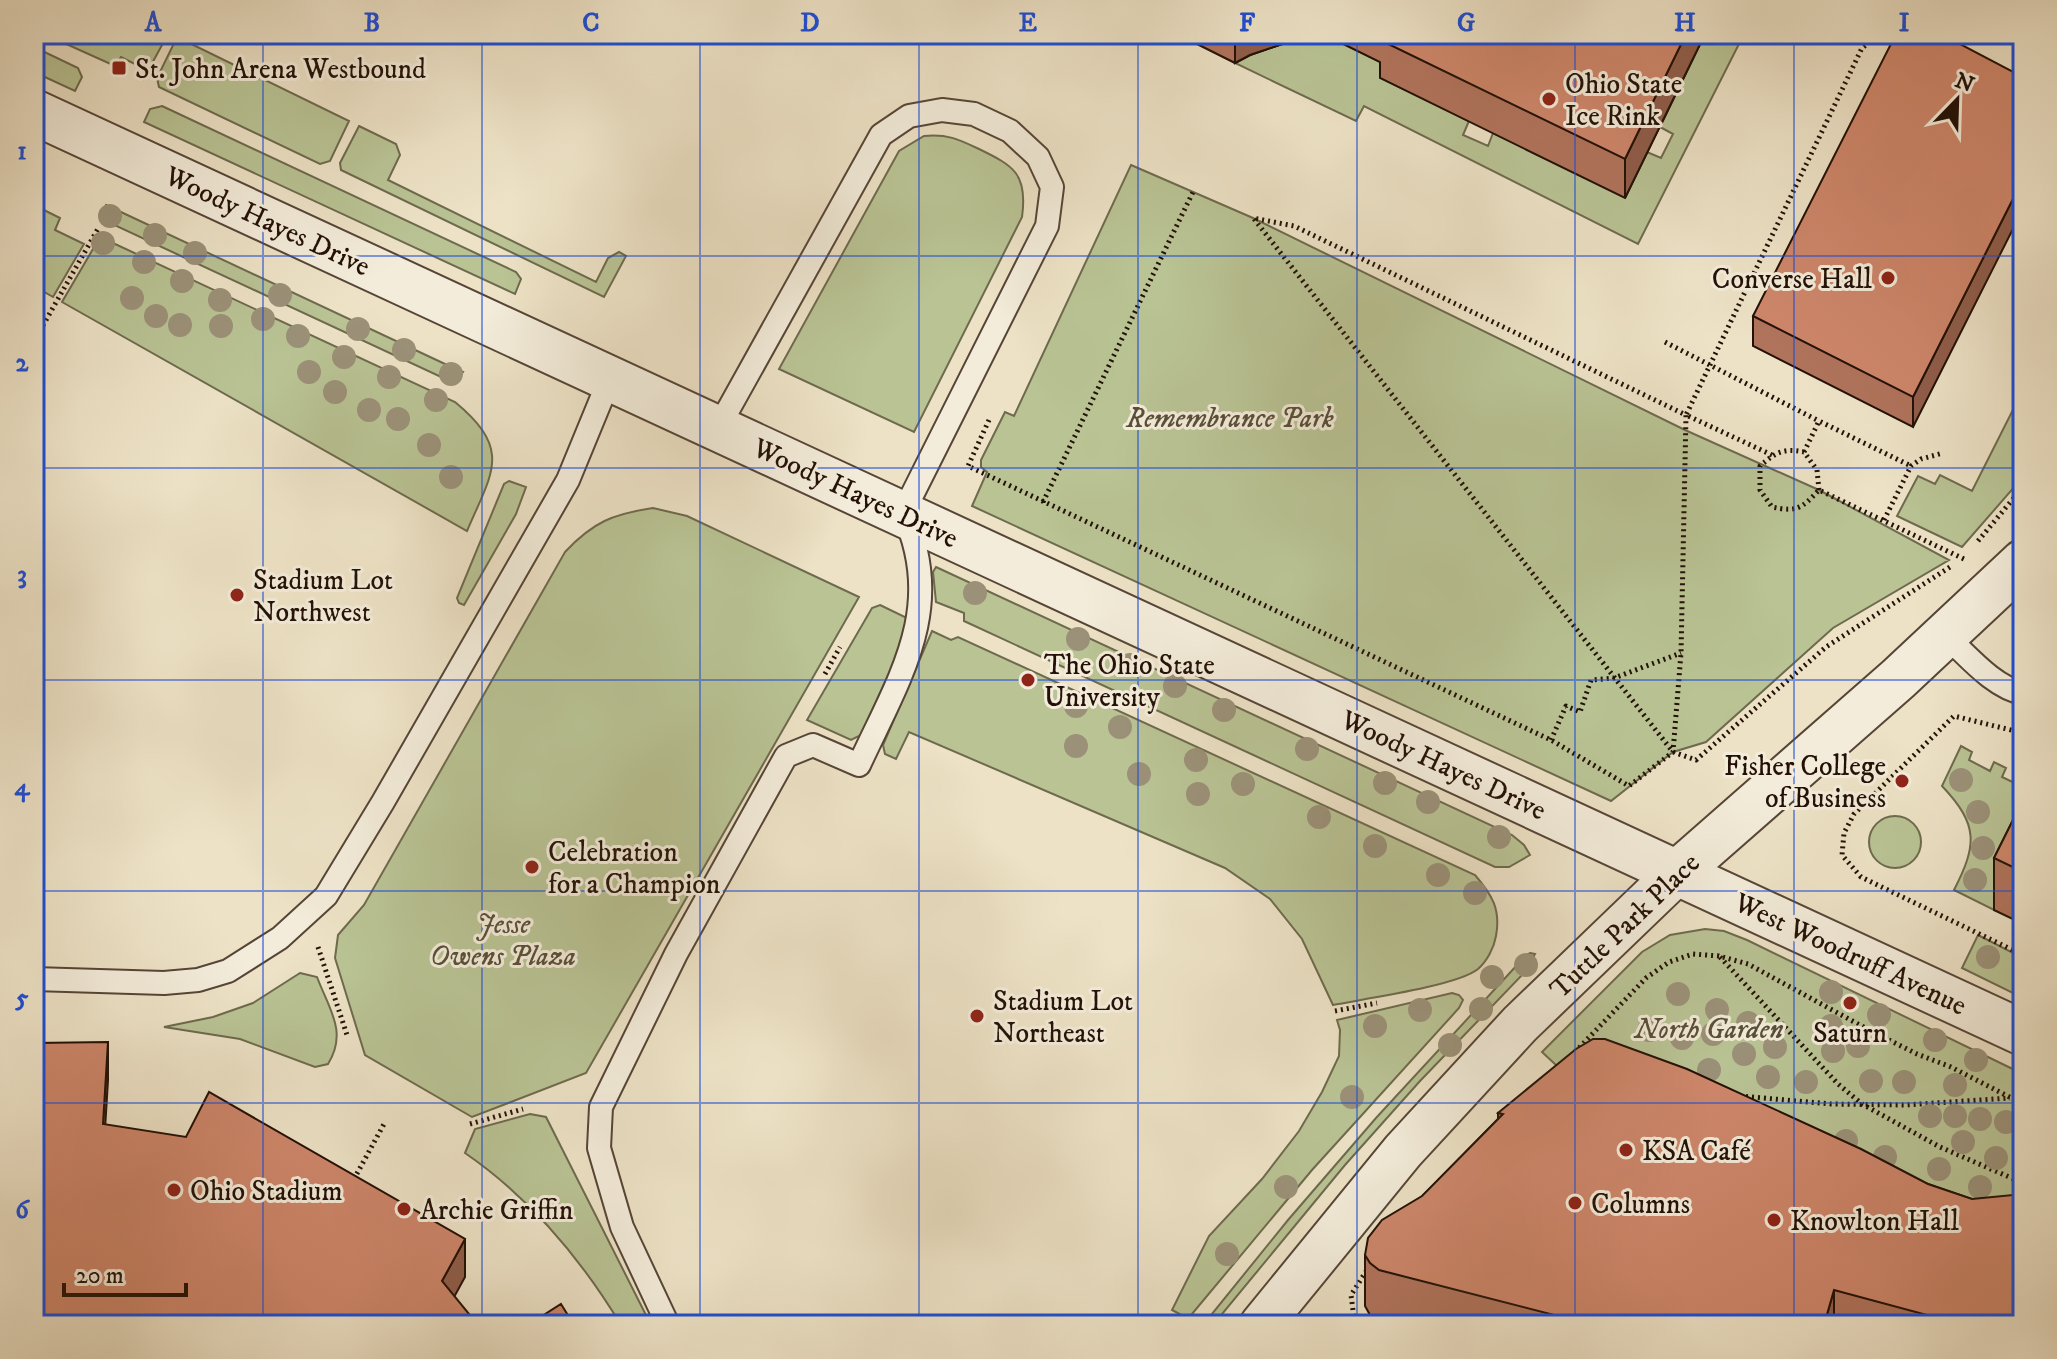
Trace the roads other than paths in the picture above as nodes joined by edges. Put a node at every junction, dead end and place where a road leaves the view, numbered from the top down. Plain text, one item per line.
1 (34, 112) edge
2 (610, 378) junction
3 (718, 428) junction
4 (903, 513) junction
5 (2023, 562) edge
6 (1946, 636) junction
7 (2023, 693) edge
8 (1678, 872) junction
9 (34, 979) edge
10 (2023, 1033) edge
11 (668, 1325) edge
12 (1261, 1325) edge

1 - 2 street, Woody Hayes Drive
2 - 3 street, Woody Hayes Drive
2 - 9 lane
3 - 4 street, Woody Hayes Drive
3 - 4 lane
4 - 8 street, Woody Hayes Drive
4 - 11 lane
5 - 6 street, Tuttle Park Place
6 - 7 lane
6 - 8 street, Tuttle Park Place
8 - 10 street, West Woodruff Avenue
8 - 12 street, Tuttle Park Place

